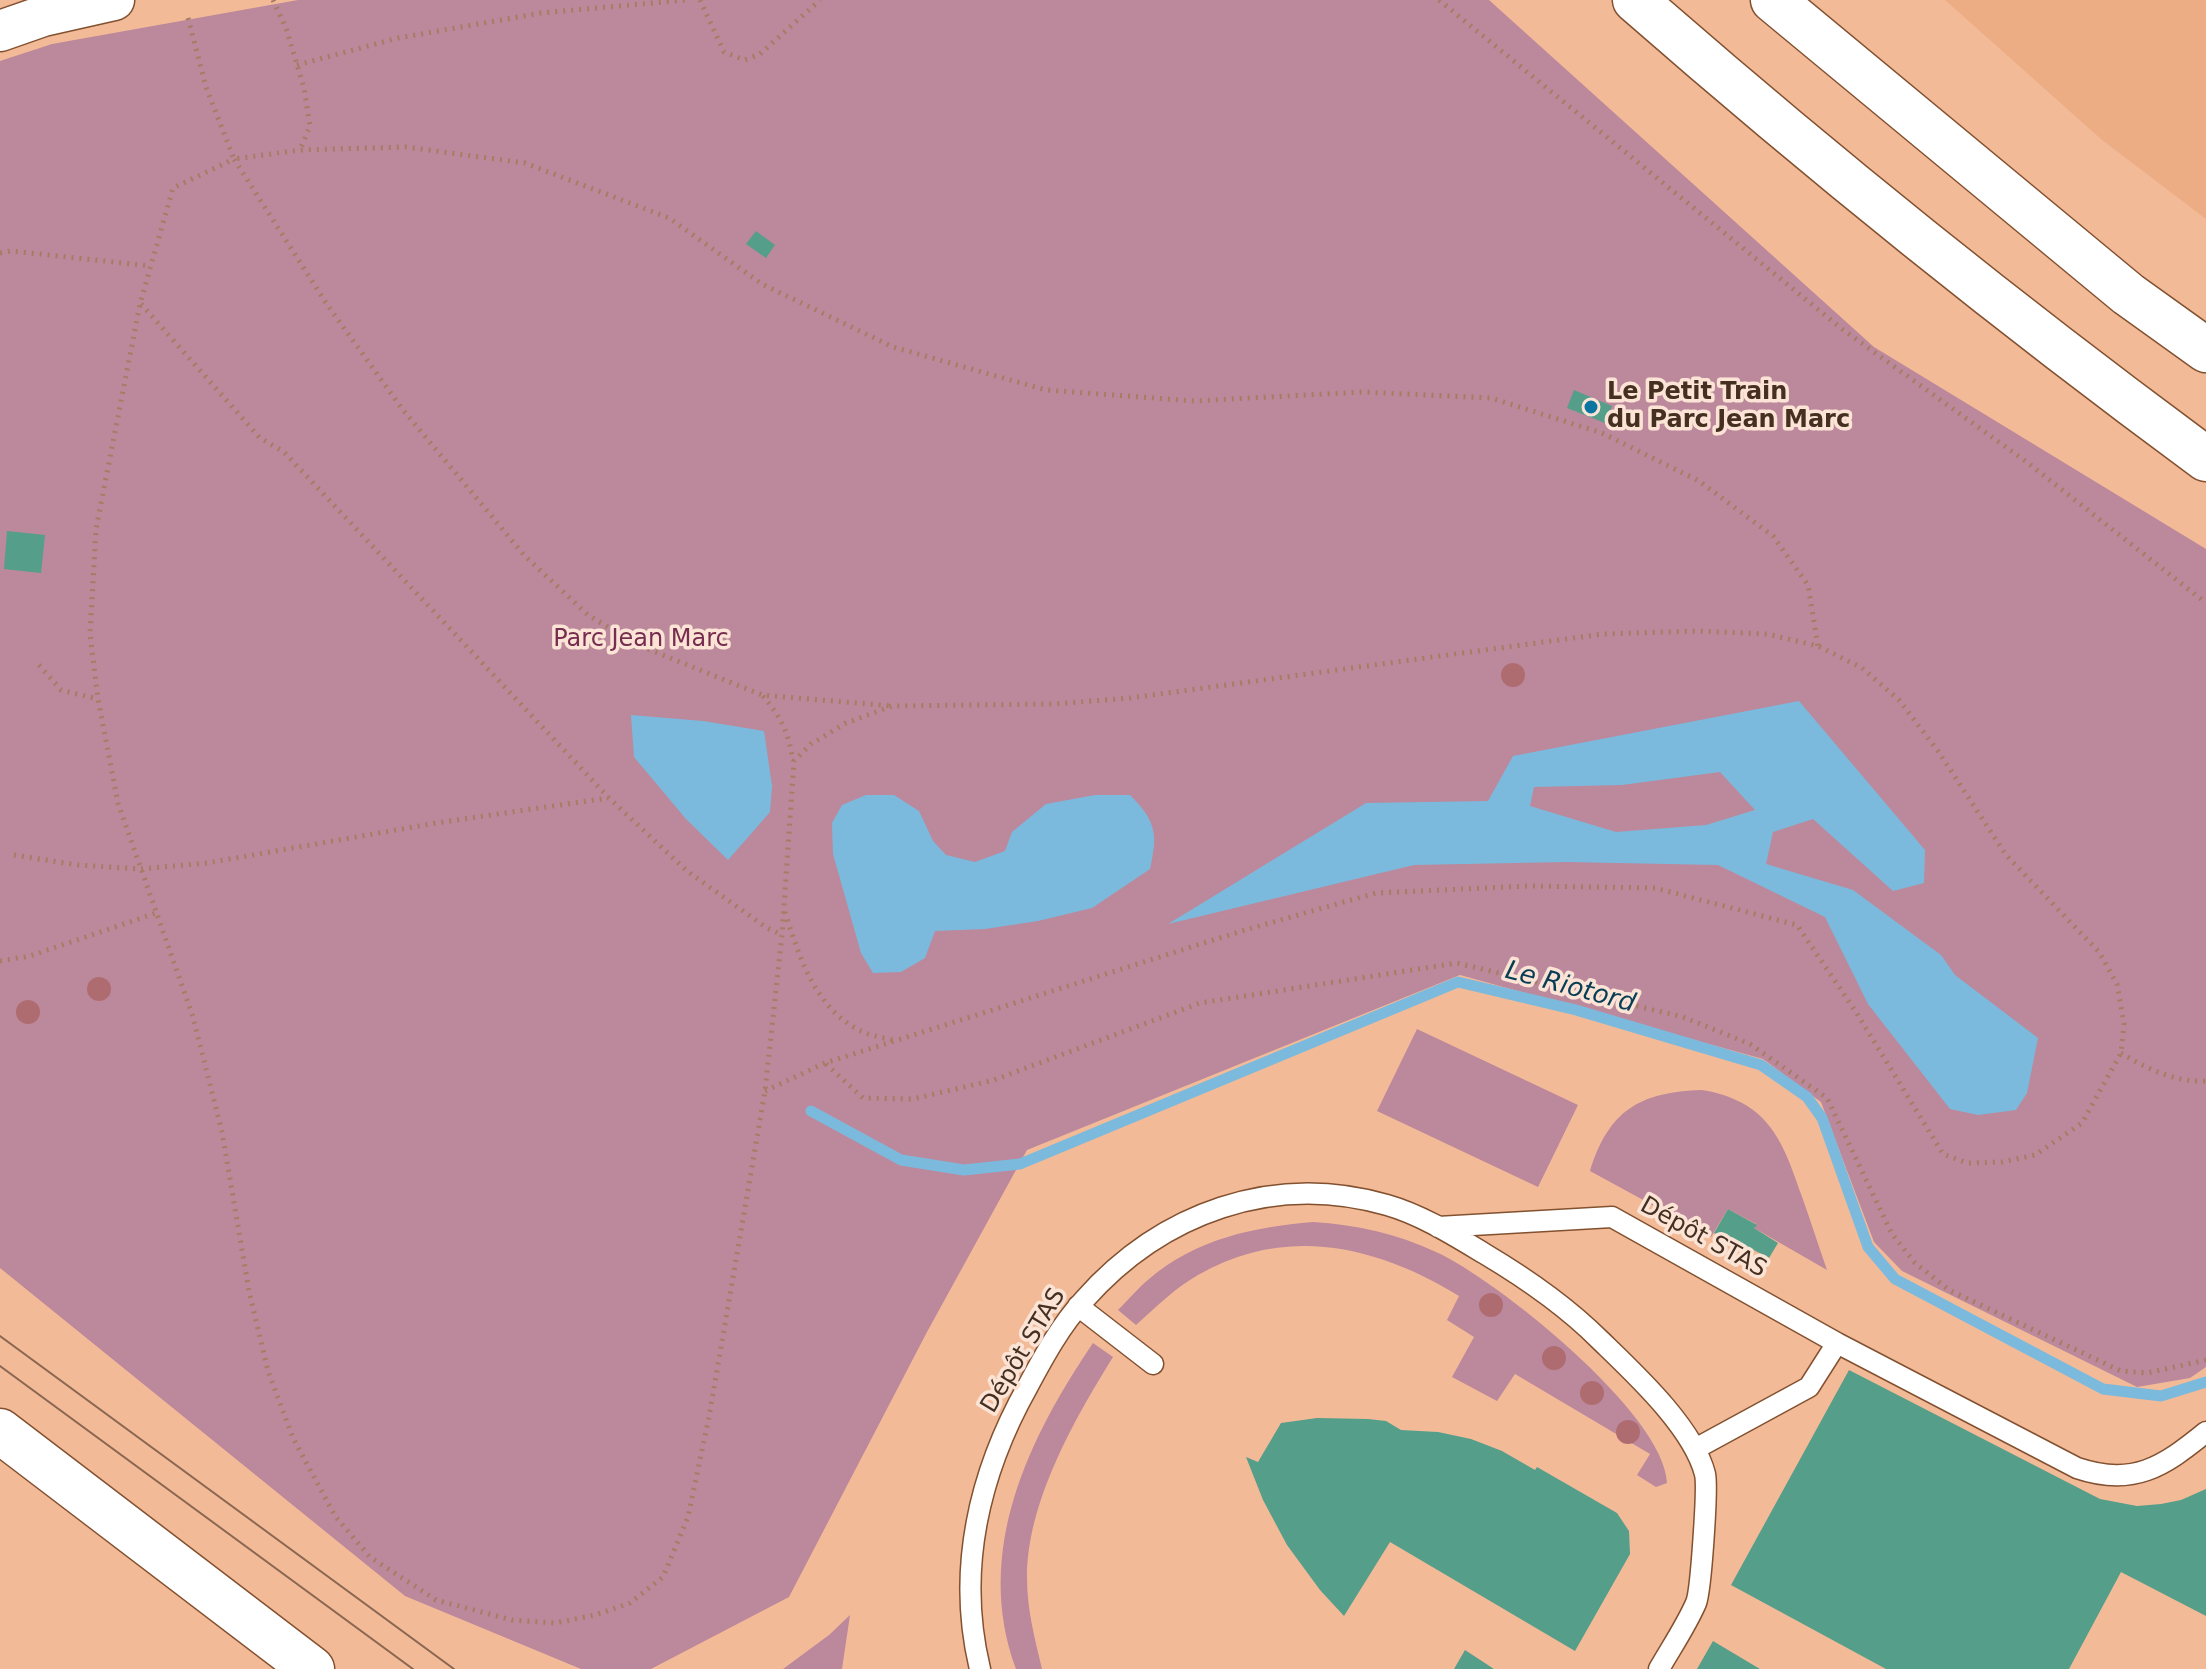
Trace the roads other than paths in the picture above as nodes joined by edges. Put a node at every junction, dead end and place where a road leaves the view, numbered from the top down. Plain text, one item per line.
1 (114, 0) edge
2 (1635, 0) edge
3 (1773, 0) edge
4 (0, 31) edge
5 (2206, 350) edge
6 (2206, 459) edge
7 (1438, 1227) junction
8 (1078, 1306) junction
9 (1837, 1343) junction
10 (1153, 1364) dead end
11 (2206, 1432) edge
12 (1, 1435) edge
13 (1695, 1449) junction
14 (312, 1669) edge
15 (980, 1669) edge
16 (1659, 1669) edge

1 - 4 street
2 - 6 main road
3 - 5 main road
7 - 8 lane, Dépôt STAS
7 - 9 lane, Dépôt STAS
7 - 13 lane, Dépôt STAS
8 - 10 lane
8 - 15 lane, Dépôt STAS
9 - 11 lane, Dépôt STAS
9 - 13 lane
12 - 14 main road
13 - 16 lane, Dépôt STAS

